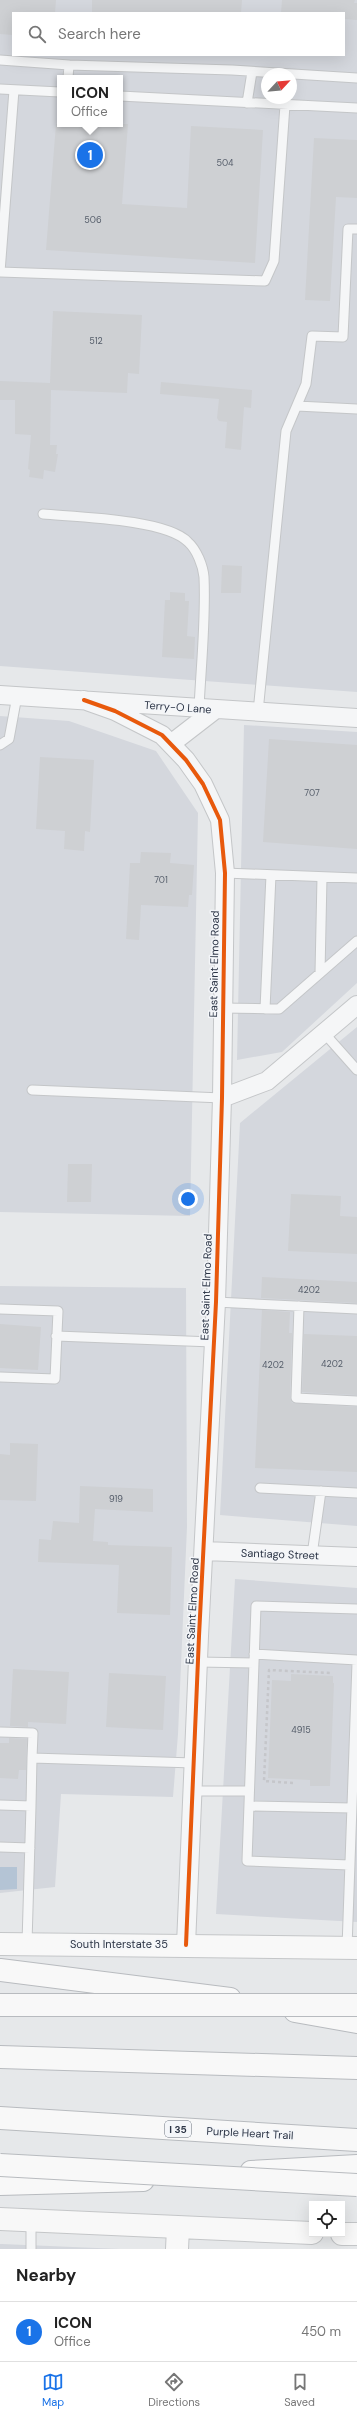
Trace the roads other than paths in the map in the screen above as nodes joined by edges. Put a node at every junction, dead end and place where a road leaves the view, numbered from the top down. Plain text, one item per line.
1 (0, 60) edge
2 (69, 65) junction
3 (252, 72) junction
4 (68, 75) edge
5 (357, 78) edge
6 (0, 89) edge
7 (14, 90) junction
8 (57, 92) edge
9 (123, 96) edge
10 (247, 103) junction
11 (285, 105) junction
12 (357, 108) edge
13 (357, 229) edge
14 (0, 272) edge
15 (297, 406) junction
16 (357, 409) edge
17 (43, 514) dead end
18 (8, 695) edge
19 (84, 700) junction
20 (208, 709) junction
21 (258, 712) junction
22 (357, 718) edge
23 (172, 743) junction
24 (0, 745) edge
25 (225, 873) junction
26 (271, 874) junction
27 (322, 877) junction
28 (357, 878) edge
29 (357, 941) edge
30 (320, 973) junction
31 (357, 1006) edge
32 (222, 1008) junction
33 (265, 1009) junction
34 (325, 1034) junction
35 (357, 1070) edge
36 (32, 1090) dead end
37 (222, 1098) junction
38 (216, 1302) junction
39 (299, 1306) junction
40 (0, 1309) edge
41 (357, 1309) edge
42 (56, 1336) junction
43 (213, 1342) junction
44 (0, 1377) edge
45 (357, 1401) edge
46 (260, 1488) dead end
47 (321, 1491) junction
48 (357, 1493) edge
49 (204, 1551) junction
50 (312, 1555) junction
51 (357, 1557) edge
52 (357, 1609) edge
53 (254, 1659) junction
54 (357, 1661) edge
55 (198, 1662) junction
56 (0, 1732) edge
57 (32, 1758) junction
58 (194, 1763) junction
59 (194, 1791) junction
60 (249, 1791) junction
61 (0, 1805) edge
62 (31, 1806) junction
63 (249, 1806) junction
64 (351, 1808) junction
65 (0, 1847) edge
66 (30, 1848) junction
67 (348, 1865) junction
68 (27, 1943) junction
69 (0, 1944) edge
70 (186, 1945) junction
71 (352, 1948) edge
72 (0, 1970) edge
73 (0, 2005) edge
74 (357, 2005) edge
75 (357, 2022) edge
76 (0, 2057) edge
77 (357, 2068) edge
78 (0, 2118) edge
79 (357, 2140) edge
80 (0, 2165) edge
81 (357, 2166) edge
82 (0, 2184) edge
83 (357, 2184) edge
84 (0, 2219) edge
85 (31, 2221) junction
86 (178, 2228) junction
87 (309, 2233) edge
88 (345, 2234) edge
89 (357, 2234) edge
90 (31, 2249) edge
91 (177, 2249) edge

1 - 2 lane
2 - 3 lane
2 - 4 lane
3 - 5 lane
3 - 10 lane
6 - 7 lane
7 - 8 lane
7 - 14 lane
9 - 10 lane
10 - 11 lane
11 - 12 lane
11 - 14 lane
13 - 15 lane
15 - 16 lane
15 - 21 lane
17 - 20 lane
18 - 19 street, Terry-O Lane
18 - 24 lane
19 - 20 street, Terry-O Lane
19 - 23 street, East Saint Elmo Road
20 - 21 street, Terry-O Lane
20 - 23 street
21 - 22 street, Terry-O Lane
23 - 25 street, East Saint Elmo Road
25 - 26 lane
25 - 32 street, East Saint Elmo Road
26 - 27 lane
26 - 33 lane
27 - 28 lane
27 - 30 lane
29 - 30 lane
30 - 33 lane
31 - 34 street
32 - 33 lane
32 - 37 street, East Saint Elmo Road
34 - 35 lane
34 - 37 street
36 - 37 lane
37 - 38 street, East Saint Elmo Road
38 - 39 lane
38 - 43 street, East Saint Elmo Road
39 - 41 lane
39 - 45 lane
40 - 42 lane
42 - 43 lane
42 - 44 lane
43 - 49 street, East Saint Elmo Road
46 - 47 lane
47 - 48 lane
47 - 50 lane
49 - 50 street, Santiago Street
49 - 55 street, East Saint Elmo Road
50 - 51 street, Santiago Street
52 - 53 lane
53 - 54 lane
53 - 55 lane
53 - 60 lane
54 - 64 lane
55 - 58 street, East Saint Elmo Road
56 - 57 lane
57 - 58 lane
57 - 62 lane
58 - 59 street, East Saint Elmo Road
59 - 60 lane
59 - 70 street, East Saint Elmo Road
60 - 63 lane
61 - 62 lane
62 - 66 lane
63 - 64 lane
63 - 67 lane
64 - 67 lane
65 - 66 lane
66 - 68 lane
67 - 71 lane
68 - 69 main road, South Interstate 35
68 - 70 main road, South Interstate 35
70 - 71 main road, South Interstate 35
72 - 75 main road
73 - 74 main road, bridge
76 - 77 main road
78 - 79 main road, Purple Heart Trail / I 35
80 - 83 main road, bridge
81 - 82 main road
84 - 85 main road
85 - 86 main road
85 - 90 lane
86 - 87 main road
86 - 91 main road
88 - 89 main road

